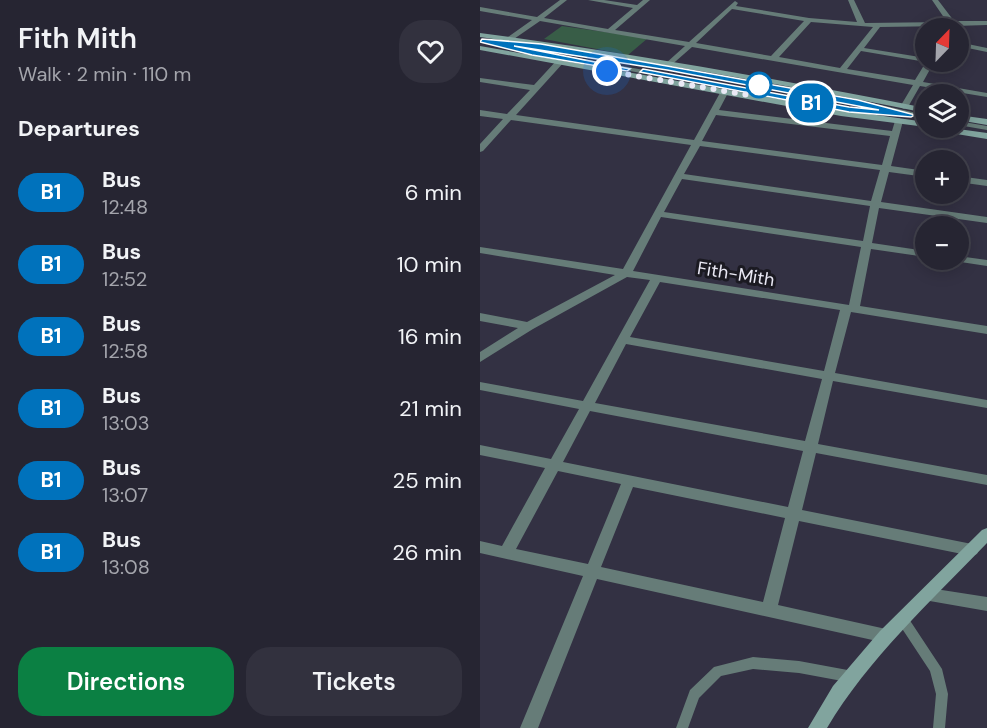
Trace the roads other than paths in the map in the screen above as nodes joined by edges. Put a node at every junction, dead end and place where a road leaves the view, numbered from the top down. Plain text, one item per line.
1 (564, 0) edge
2 (591, 0) edge
3 (646, 0) edge
4 (738, 0) edge
5 (851, 0) edge
6 (935, 0) edge
7 (731, 7) junction
8 (637, 8) junction
9 (480, 9) edge
10 (946, 18) edge
11 (538, 19) junction
12 (809, 20) junction
13 (987, 23) edge
14 (969, 24) edge
15 (862, 25) junction
16 (878, 25) junction
17 (915, 26) edge
18 (609, 31) junction
19 (511, 39) junction
20 (481, 43) edge
21 (691, 45) junction
22 (969, 46) edge
23 (859, 49) junction
24 (987, 50) edge
25 (915, 58) edge
26 (773, 59) junction
27 (560, 63) junction
28 (668, 66) junction
29 (843, 70) junction
30 (924, 72) edge
31 (480, 81) edge
32 (917, 83) junction
33 (536, 88) junction
34 (725, 91) junction
35 (986, 93) edge
36 (904, 107) junction
37 (915, 109) edge
38 (714, 112) junction
39 (480, 113) edge
40 (510, 116) junction
41 (915, 116) edge
42 (969, 119) edge
43 (899, 121) junction
44 (987, 122) edge
45 (915, 123) edge
46 (969, 125) edge
47 (987, 128) edge
48 (969, 133) edge
49 (893, 134) junction
50 (987, 136) edge
51 (696, 142) junction
52 (480, 149) edge
53 (885, 169) junction
54 (915, 173) edge
55 (679, 176) junction
56 (969, 181) edge
57 (987, 183) edge
58 (875, 205) junction
59 (657, 214) junction
60 (987, 220) edge
61 (867, 245) junction
62 (480, 250) edge
63 (915, 252) edge
64 (969, 261) edge
65 (987, 263) edge
66 (626, 273) junction
67 (657, 278) junction
68 (850, 308) junction
69 (480, 317) edge
70 (530, 326) junction
71 (987, 330) edge
72 (623, 340) junction
73 (480, 358) edge
74 (829, 375) junction
75 (480, 386) edge
76 (987, 404) edge
77 (586, 407) junction
78 (810, 448) junction
79 (480, 450) edge
80 (554, 465) junction
81 (629, 480) junction
82 (987, 480) edge
83 (793, 514) junction
84 (987, 534) edge
85 (480, 547) edge
86 (972, 550) junction
87 (506, 553) junction
88 (591, 571) junction
89 (929, 595) junction
90 (987, 604) edge
91 (769, 610) junction
92 (903, 620) junction
93 (886, 636) junction
94 (853, 677) junction
95 (529, 728) edge
96 (682, 728) edge
97 (816, 728) edge
98 (939, 728) edge

1 - 11 street
2 - 8 street
3 - 8 street
4 - 7 street
5 - 15 street
6 - 10 street
7 - 12 street
7 - 21 street
8 - 18 street
9 - 11 street
11 - 18 street
11 - 19 street
12 - 15 street
12 - 26 street
13 - 14 street
15 - 16 street
16 - 17 street
16 - 23 street
18 - 21 street
19 - 20 main road
19 - 28 main road
20 - 27 main road
20 - 41 lane
21 - 26 street
21 - 28 street
22 - 24 street
23 - 25 street
23 - 29 street
26 - 29 street
27 - 33 street
27 - 34 main road
28 - 36 main road
29 - 32 street
30 - 32 street
31 - 33 street
32 - 35 street
32 - 36 street
33 - 40 street
34 - 38 street
34 - 43 main road
36 - 37 main road
38 - 49 street
38 - 51 street
39 - 40 street
40 - 51 street
40 - 52 street
42 - 44 main road
43 - 45 main road
43 - 49 street
46 - 47 lane
48 - 50 main road
49 - 53 street
51 - 53 street
51 - 55 street
53 - 54 street
53 - 58 street
55 - 58 street
55 - 59 street
56 - 57 street
58 - 60 street
58 - 61 street
59 - 61 street
59 - 66 street
61 - 63 street
61 - 68 street
62 - 66 street, Fith-Mith
64 - 65 street
66 - 67 street, Fith-Mith
66 - 70 street
67 - 68 street, Fith-Mith
67 - 72 street
68 - 71 street, Fith-Mith
68 - 74 street
69 - 70 street
70 - 73 street
72 - 74 street
72 - 77 street
74 - 76 street
74 - 78 street
75 - 77 street
77 - 78 street
77 - 80 street
78 - 82 street
78 - 83 street
79 - 80 street
80 - 81 street
80 - 87 street
81 - 83 street
81 - 88 street
83 - 86 street
83 - 91 street
84 - 86 main road
85 - 87 street
86 - 89 main road
87 - 88 street
88 - 91 street
88 - 95 street
89 - 90 street
89 - 92 main road
91 - 93 street
92 - 93 main road
92 - 98 lane
93 - 94 main road
94 - 96 lane
94 - 97 main road

